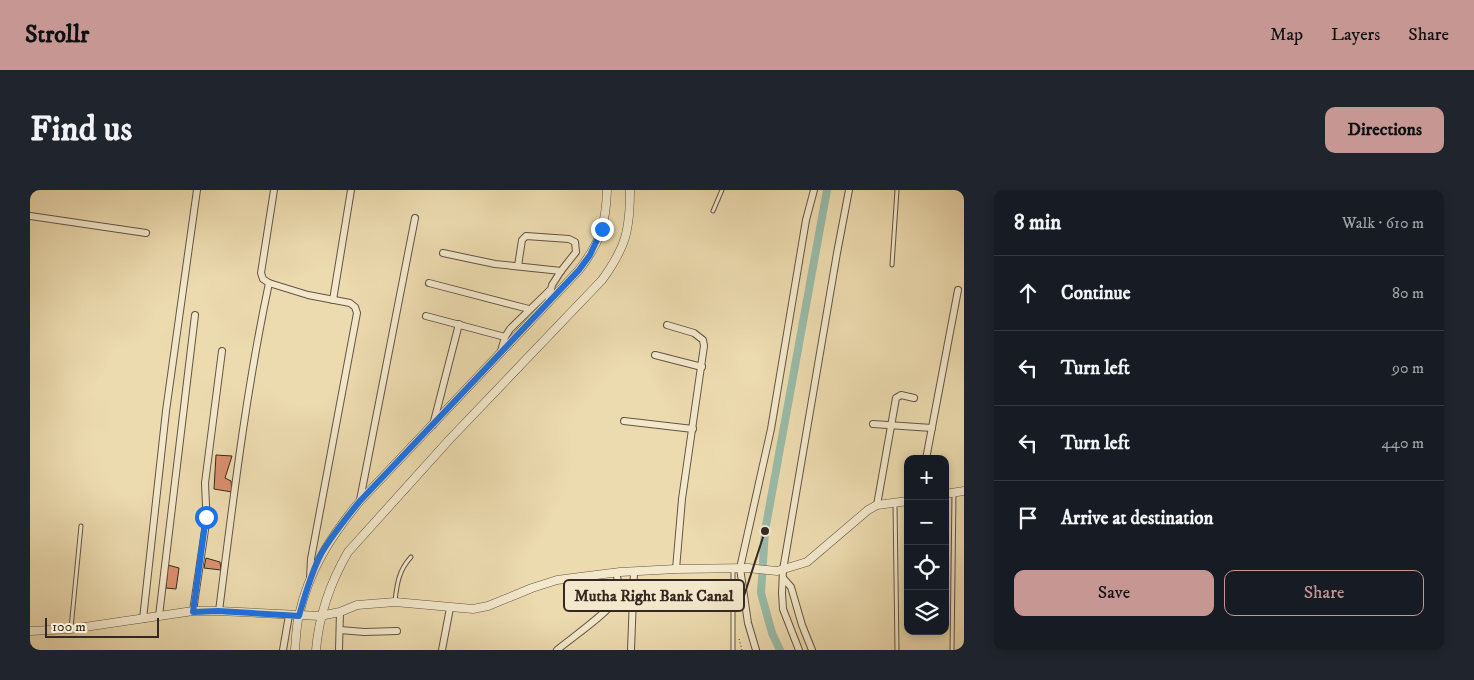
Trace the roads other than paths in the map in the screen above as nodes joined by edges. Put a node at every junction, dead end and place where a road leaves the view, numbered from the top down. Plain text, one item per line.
1 (197, 190) edge
2 (274, 190) edge
3 (351, 190) edge
4 (607, 190) edge
5 (630, 190) edge
6 (722, 190) edge
7 (814, 190) edge
8 (849, 190) edge
9 (897, 190) edge
10 (713, 211) dead end
11 (30, 216) edge
12 (415, 218) dead end
13 (146, 233) dead end
14 (443, 253) dead end
15 (892, 265) dead end
16 (518, 266) junction
17 (561, 271) junction
18 (270, 283) junction
19 (429, 283) dead end
20 (550, 289) junction
21 (958, 290) dead end
22 (333, 300) junction
23 (548, 304) junction
24 (529, 309) junction
25 (195, 316) dead end
26 (426, 316) dead end
27 (459, 324) junction
28 (667, 325) dead end
29 (505, 337) junction
30 (222, 351) dead end
31 (501, 352) junction
32 (655, 355) dead end
33 (702, 367) junction
34 (914, 398) dead end
35 (624, 421) dead end
36 (873, 424) dead end
37 (892, 425) junction
38 (432, 426) junction
39 (932, 428) junction
40 (693, 429) junction
41 (927, 455) edge
42 (964, 490) edge
43 (949, 493) edge
44 (360, 501) junction
45 (904, 502) edge
46 (894, 503) junction
47 (876, 505) junction
48 (81, 526) dead end
49 (411, 557) dead end
50 (741, 568) junction
51 (676, 569) junction
52 (634, 571) junction
53 (616, 572) junction
54 (781, 573) junction
55 (310, 580) junction
56 (395, 602) junction
57 (450, 608) junction
58 (218, 611) junction
59 (193, 612) junction
60 (340, 612) junction
61 (289, 615) junction
62 (159, 616) junction
63 (301, 616) junction
64 (319, 616) junction
65 (143, 619) junction
66 (71, 629) junction
67 (340, 630) junction
68 (30, 631) edge
69 (397, 631) dead end
70 (283, 650) edge
71 (295, 650) edge
72 (316, 650) edge
73 (338, 650) edge
74 (442, 650) edge
75 (557, 650) edge
76 (631, 650) edge
77 (733, 650) edge
78 (756, 650) edge
79 (798, 650) edge
80 (812, 650) edge
81 (897, 650) edge
82 (952, 650) edge

1 - 65 street
2 - 18 street
3 - 22 street
4 - 23 street
5 - 64 street
6 - 10 lane
7 - 50 street
8 - 54 street
9 - 15 lane
11 - 13 street
12 - 44 street
14 - 16 street
16 - 17 street
16 - 17 street
17 - 20 street
18 - 22 street
18 - 58 street
19 - 24 street
20 - 23 street
20 - 24 street
21 - 39 street
22 - 55 street
23 - 31 street
24 - 29 street
25 - 62 street
26 - 27 street
27 - 29 street
27 - 38 street
28 - 33 street
29 - 31 street
30 - 59 street
31 - 38 street
32 - 33 street
33 - 40 street
34 - 37 street
35 - 40 street
36 - 37 street
37 - 39 street
37 - 47 street
38 - 44 street
39 - 41 street
40 - 51 street
42 - 43 street
43 - 82 lane
44 - 55 street
45 - 46 street
46 - 47 street
46 - 81 lane
47 - 54 street
48 - 66 lane
49 - 56 lane
50 - 51 street
50 - 54 street
50 - 77 lane
50 - 78 street
51 - 52 street
52 - 53 street
52 - 76 street
53 - 57 street
53 - 75 street
54 - 79 street
54 - 80 street
55 - 63 street
56 - 57 street
56 - 60 street
57 - 74 street
58 - 59 street
58 - 61 street
59 - 62 street
60 - 64 street
60 - 67 street
61 - 63 street
61 - 70 street
62 - 65 street
63 - 64 street
63 - 71 street
64 - 72 street
65 - 66 street
66 - 68 street
67 - 69 street
67 - 73 street

